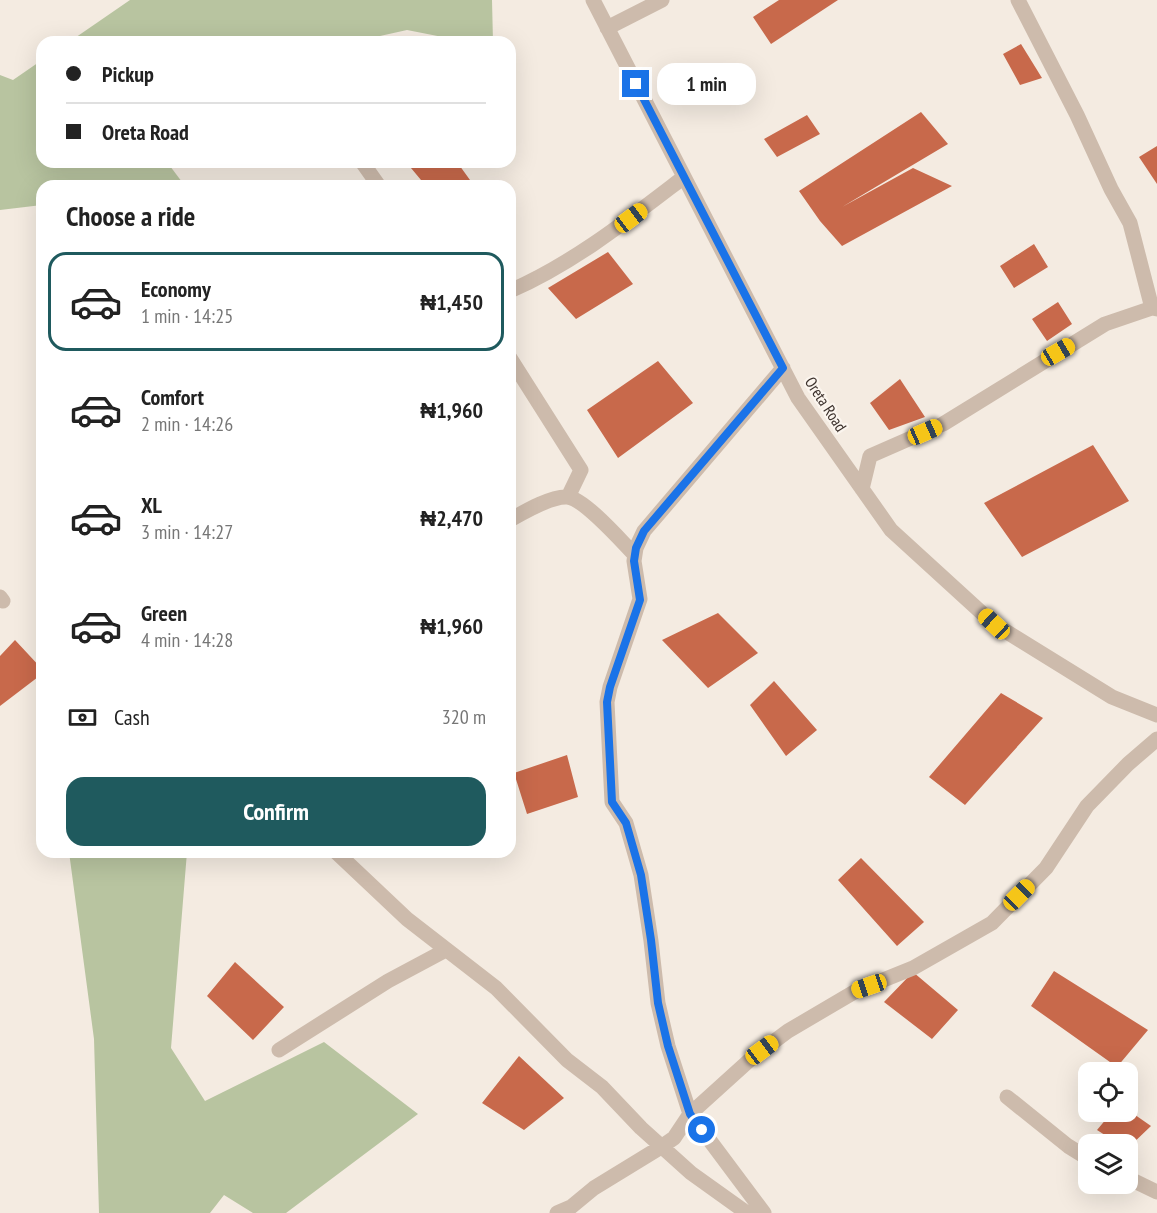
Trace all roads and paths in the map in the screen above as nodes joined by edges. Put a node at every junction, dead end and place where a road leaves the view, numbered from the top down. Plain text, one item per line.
1 (593, 0) edge
2 (662, 0) edge
3 (1018, 0) edge
4 (607, 28) junction
5 (684, 177) junction
6 (516, 288) edge
7 (1154, 308) edge
8 (516, 367) edge
9 (783, 368) junction
10 (862, 489) junction
11 (568, 497) junction
12 (516, 517) edge
13 (635, 555) junction
14 (1157, 715) edge
15 (1157, 739) edge
16 (342, 858) edge
17 (446, 950) junction
18 (279, 1050) dead end
19 (1007, 1097) dead end
20 (690, 1114) junction
21 (661, 1147) junction
22 (1078, 1152) edge
23 (1138, 1183) edge
24 (1157, 1192) edge
25 (557, 1213) edge
26 (747, 1213) edge
27 (764, 1213) edge

1 - 4 street, Oreta Road
2 - 4 street
3 - 7 street
4 - 5 street, Oreta Road
5 - 6 street
5 - 9 street, Oreta Road
7 - 10 street
8 - 11 street
9 - 10 street, Oreta Road
9 - 13 street
10 - 14 street, Oreta Road
11 - 12 street
11 - 13 street
13 - 20 street
15 - 20 street
16 - 17 street
17 - 18 street
17 - 21 street
19 - 22 street
20 - 21 street
20 - 27 street
21 - 25 street
21 - 26 street
23 - 24 street

